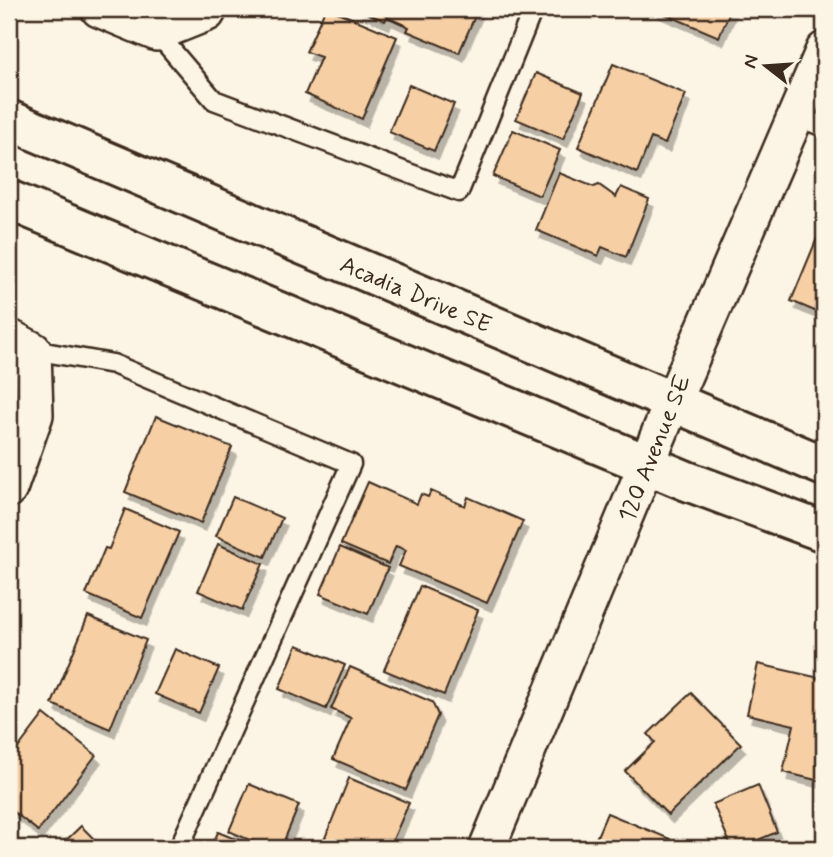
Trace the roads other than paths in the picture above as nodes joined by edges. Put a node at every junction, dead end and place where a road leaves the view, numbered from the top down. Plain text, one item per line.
1 (99, 9) edge
2 (209, 9) edge
3 (533, 9) edge
4 (157, 33) junction
5 (824, 50) edge
6 (9, 120) edge
7 (810, 122) edge
8 (9, 200) edge
9 (21, 344) edge
10 (672, 402) junction
11 (647, 464) junction
12 (824, 466) edge
13 (9, 489) edge
14 (824, 532) edge
15 (179, 848) edge
16 (487, 848) edge

1 - 4 street
2 - 4 street
3 - 4 lane
5 - 7 street, 120 Avenue SE
6 - 10 street, Acadia Drive SE
7 - 10 street, 120 Avenue SE
8 - 11 street
9 - 13 street
9 - 15 lane
10 - 11 street, 120 Avenue SE
10 - 12 street, Acadia Drive SE
11 - 14 street
11 - 16 street, 120 Avenue SE

